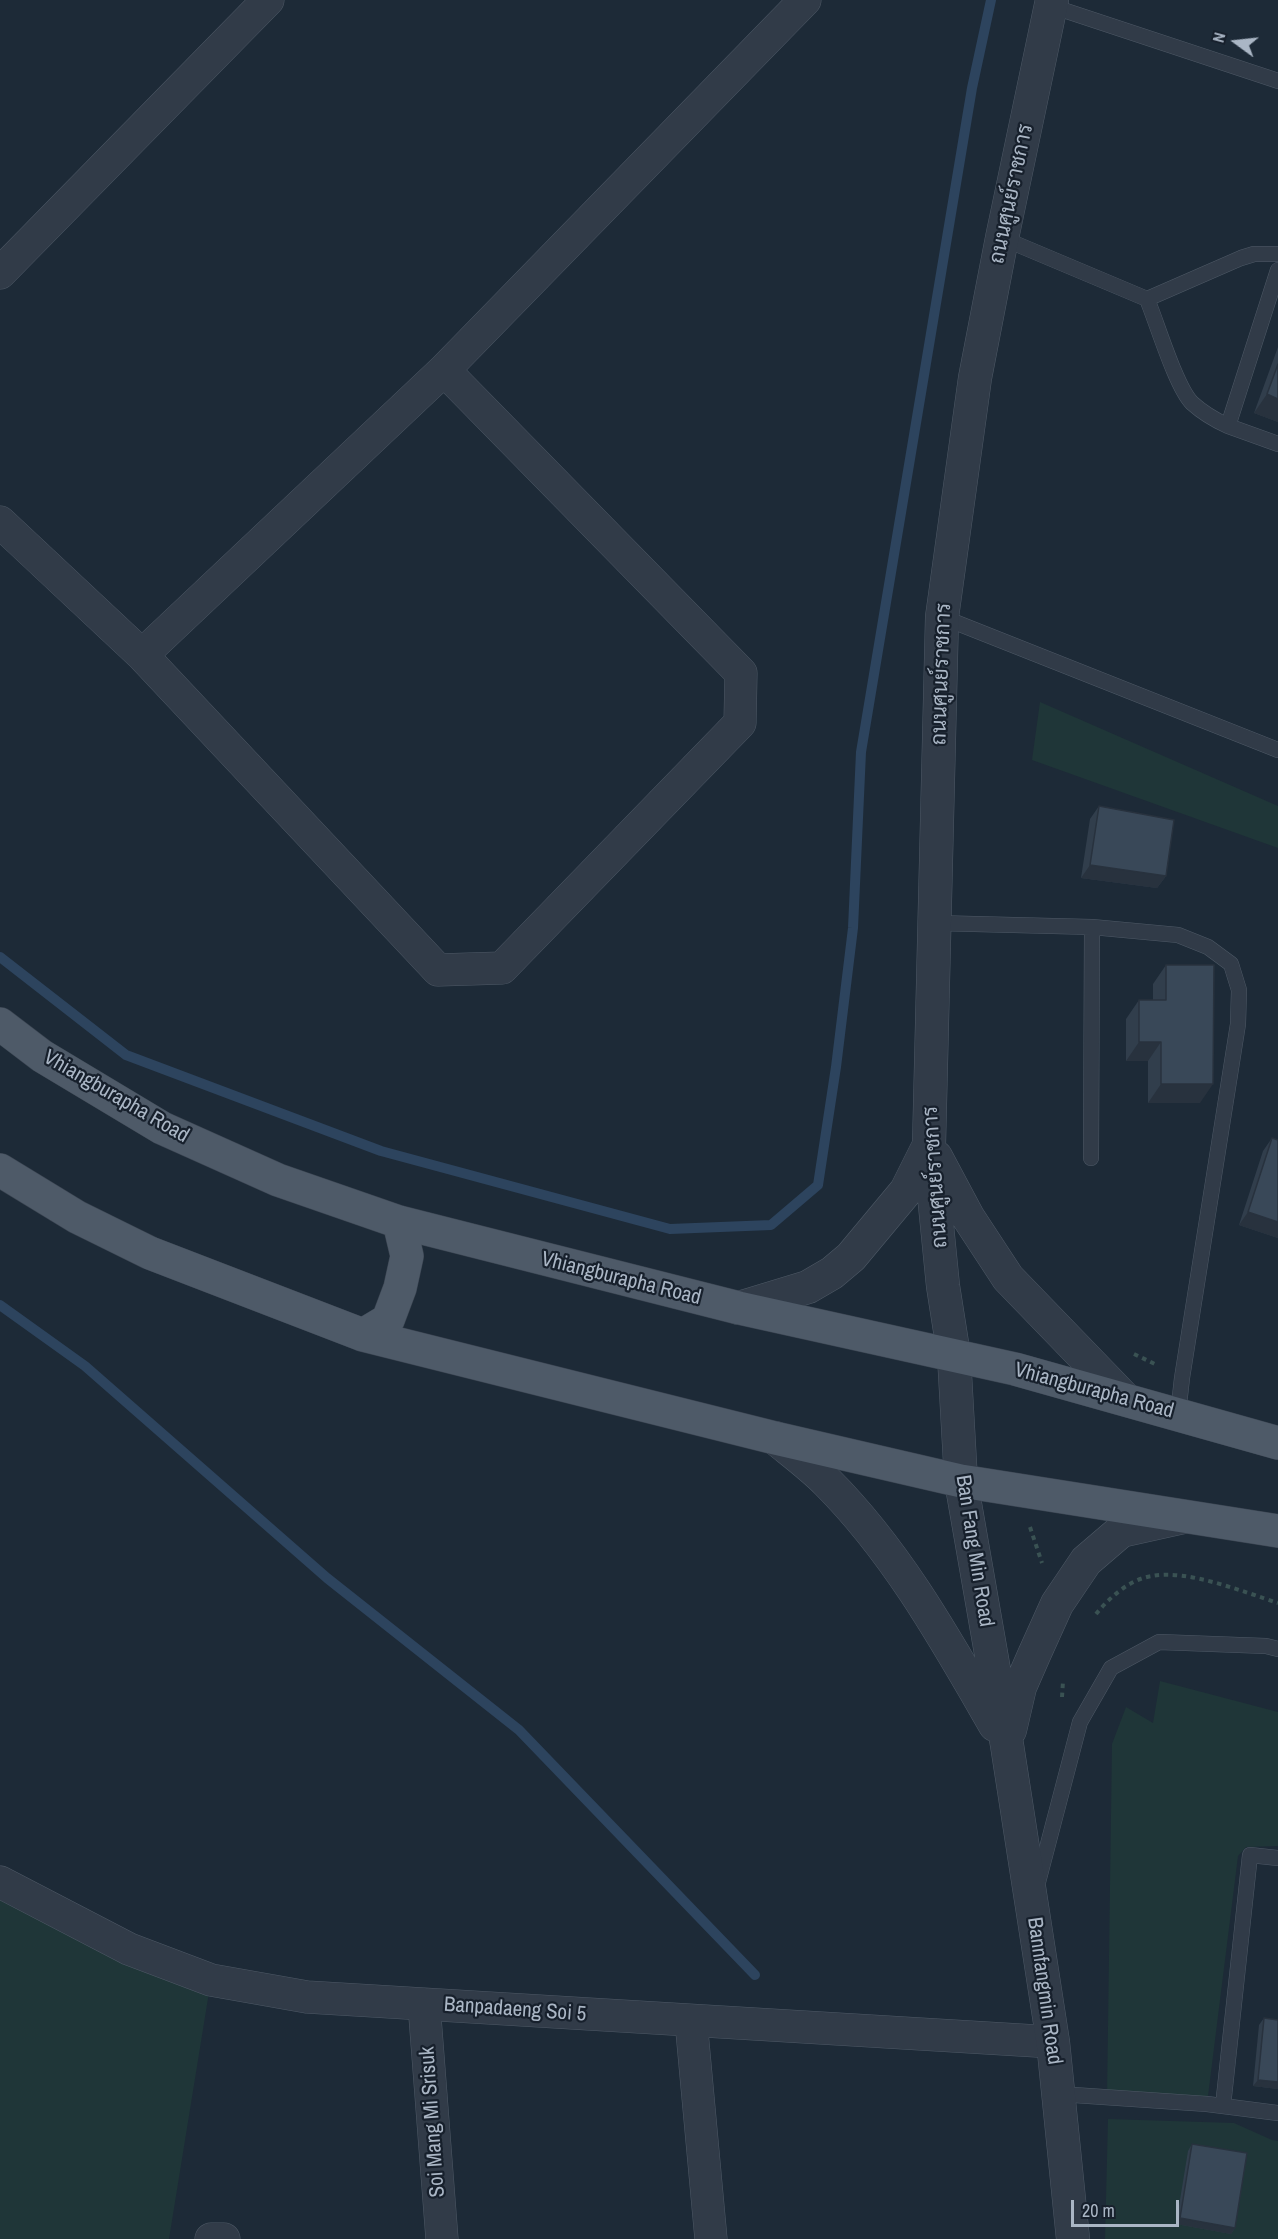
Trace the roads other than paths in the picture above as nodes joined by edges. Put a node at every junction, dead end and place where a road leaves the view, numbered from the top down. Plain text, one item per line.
1 (268, 0) edge
2 (805, 0) edge
3 (1052, 3) edge
4 (1278, 81) edge
5 (1002, 238) junction
6 (1278, 254) edge
7 (1278, 270) edge
8 (0, 273) edge
9 (1147, 299) junction
10 (444, 370) junction
11 (1228, 426) junction
12 (1278, 444) edge
13 (0, 522) edge
14 (942, 617) junction
15 (142, 655) junction
16 (1278, 750) edge
17 (935, 923) junction
18 (1092, 927) junction
19 (0, 1024) edge
20 (929, 1145) junction
21 (1091, 1158) dead end
22 (0, 1170) edge
23 (399, 1222) junction
24 (739, 1308) junction
25 (363, 1335) junction
26 (954, 1356) junction
27 (1125, 1399) junction
28 (1178, 1414) junction
29 (775, 1438) junction
30 (1278, 1443) edge
31 (961, 1481) junction
32 (1184, 1517) junction
33 (1278, 1531) edge
34 (1278, 1649) edge
35 (1006, 1745) junction
36 (1278, 1858) edge
37 (0, 1882) edge
38 (1032, 1907) junction
39 (424, 2004) junction
40 (691, 2021) junction
41 (1053, 2043) junction
42 (1059, 2094) junction
43 (1223, 2106) junction
44 (1278, 2113) edge
45 (212, 2239) edge
46 (224, 2239) edge
47 (442, 2239) edge
48 (711, 2239) edge
49 (1073, 2239) edge

1 - 8 street
2 - 10 street
3 - 4 lane
3 - 5 street, ถนนศูนย์ราชการ
5 - 9 lane
5 - 14 street, ถนนศูนย์ราชการ
6 - 9 lane
7 - 11 lane
9 - 11 lane
10 - 15 street
10 - 15 street
11 - 12 lane
13 - 15 street
14 - 16 lane
14 - 17 street, ถนนศูนย์ราชการ
17 - 18 lane
17 - 20 street, ถนนศูนย์ราชการ
18 - 21 lane
18 - 28 lane
19 - 23 main road, Vhiangburapha Road
20 - 24 street
20 - 26 street, ถนนศูนย์ราชการ
20 - 27 street
22 - 25 main road
23 - 24 main road, Vhiangburapha Road
23 - 25 main road
24 - 26 main road, Vhiangburapha Road
25 - 29 main road
26 - 27 main road, Vhiangburapha Road
26 - 31 street, Ban Fang Min Road
27 - 28 main road, Vhiangburapha Road
28 - 30 main road, Vhiangburapha Road
29 - 31 main road
29 - 35 street
31 - 32 main road
31 - 35 street, Ban Fang Min Road
32 - 33 main road
32 - 35 street
34 - 38 lane
35 - 38 street, Bannfangmin Road
36 - 43 lane
37 - 39 street, Banpadaeng Soi 5
38 - 41 street, Bannfangmin Road
39 - 40 street, Banpadaeng Soi 5
39 - 47 street, Soi Mang Mi Srisuk
40 - 41 street, Banpadaeng Soi 5
40 - 48 street
41 - 42 street, Bannfangmin Road
42 - 43 lane
42 - 49 street, Bannfangmin Road
43 - 44 lane
45 - 46 street

